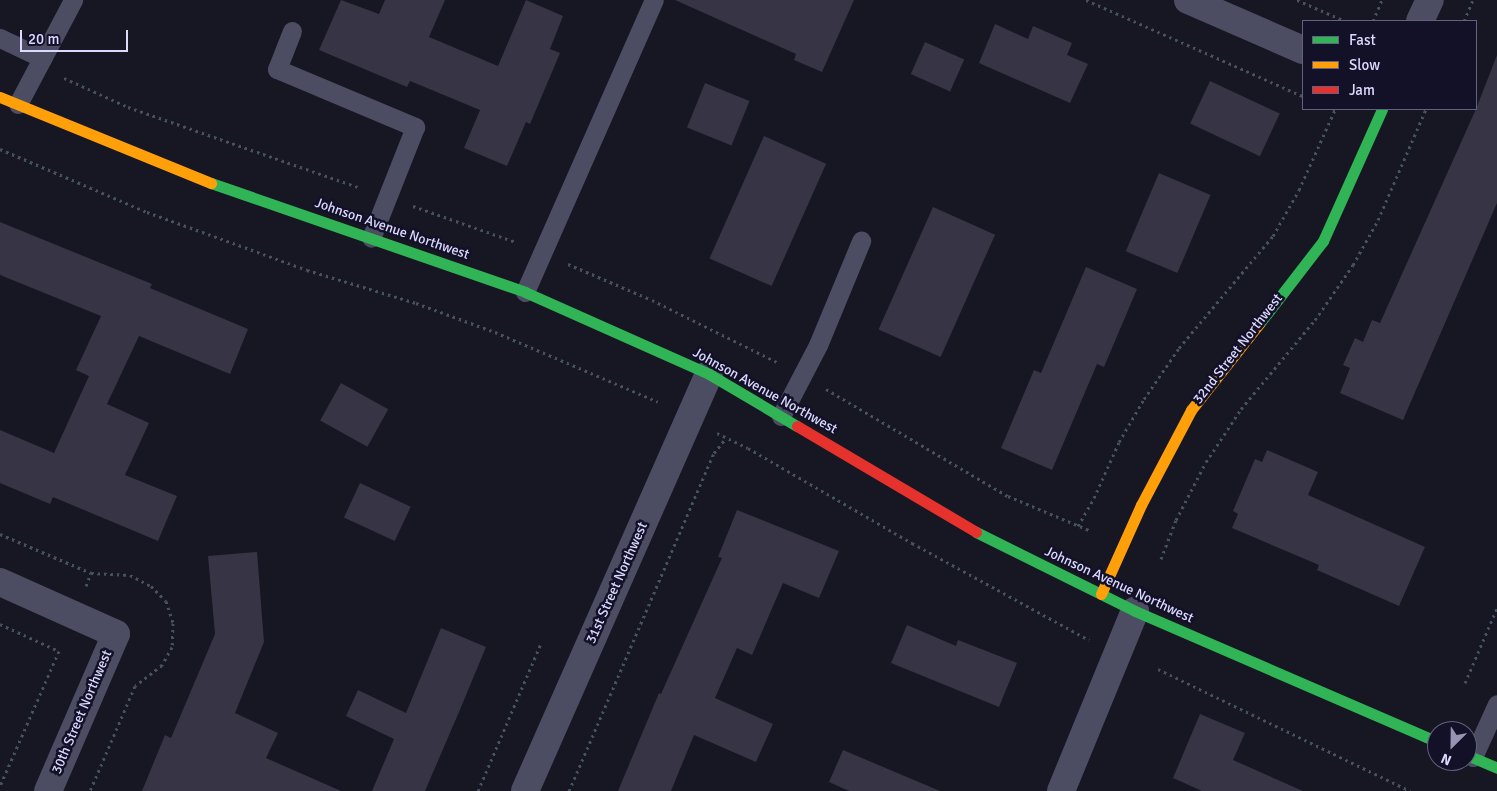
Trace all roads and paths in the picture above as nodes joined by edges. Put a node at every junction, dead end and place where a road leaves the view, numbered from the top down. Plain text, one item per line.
1 (73, 0) edge
2 (654, 0) edge
3 (1086, 0) edge
4 (1188, 0) edge
5 (1297, 0) edge
6 (1382, 0) edge
7 (1430, 0) edge
8 (1473, 0) edge
9 (1343, 20) edge
10 (1373, 20) edge
11 (1420, 20) edge
12 (1464, 20) edge
13 (292, 31) dead end
14 (0, 38) edge
15 (1302, 50) edge
16 (42, 58) junction
17 (1302, 96) edge
18 (0, 97) edge
19 (18, 104) junction
20 (1335, 110) edge
21 (1382, 110) edge
22 (1426, 110) edge
23 (0, 149) edge
24 (371, 238) junction
25 (861, 241) dead end
26 (525, 292) junction
27 (709, 374) junction
28 (658, 402) dead end
29 (781, 416) junction
30 (714, 432) dead end
31 (726, 438) junction
32 (1078, 526) dead end
33 (1161, 559) dead end
34 (91, 573) dead end
35 (0, 582) edge
36 (85, 589) dead end
37 (1102, 594) junction
38 (1497, 608) edge
39 (1136, 611) junction
40 (0, 624) edge
41 (1094, 642) dead end
42 (541, 644) dead end
43 (1158, 669) dead end
44 (1465, 683) dead end
45 (1497, 704) edge
46 (1427, 738) edge
47 (1477, 743) edge
48 (1477, 759) edge
49 (1497, 768) edge
50 (0, 786) edge
51 (48, 791) edge
52 (478, 791) edge
53 (525, 791) edge
54 (569, 791) edge
55 (1060, 791) edge
56 (1410, 791) edge

1 - 16 lane
2 - 26 lane
3 - 17 path
4 - 15 street
5 - 9 path
6 - 10 path
7 - 11 street
8 - 12 path
13 - 24 lane
14 - 16 lane
16 - 19 lane
18 - 19 street, Johnson Avenue Northwest
19 - 24 street, Johnson Avenue Northwest
20 - 32 path
21 - 37 street, 32nd Street Northwest
22 - 33 path
23 - 28 path
24 - 26 street, Johnson Avenue Northwest
25 - 29 lane
26 - 27 street, Johnson Avenue Northwest
27 - 29 street, Johnson Avenue Northwest
27 - 53 street, 31st Street Northwest
29 - 37 street, Johnson Avenue Northwest
30 - 31 path
31 - 41 path
31 - 54 path
34 - 36 path
35 - 51 street, 30th Street Northwest
37 - 39 street, Johnson Avenue Northwest
38 - 44 path
39 - 46 street, Johnson Avenue Northwest
39 - 55 street
40 - 50 path
42 - 52 path
43 - 56 path
45 - 47 lane
48 - 49 street

